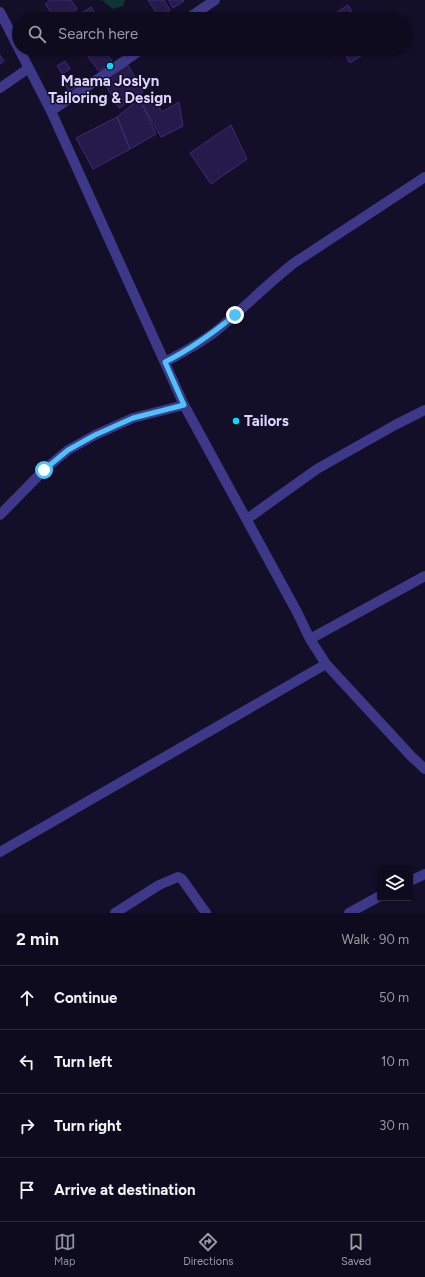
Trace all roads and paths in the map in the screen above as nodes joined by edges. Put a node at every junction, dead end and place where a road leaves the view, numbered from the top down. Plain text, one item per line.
1 (215, 0) edge
2 (0, 12) edge
3 (197, 12) edge
4 (12, 35) edge
5 (23, 56) edge
6 (132, 56) edge
7 (29, 68) junction
8 (0, 88) edge
9 (51, 111) junction
10 (425, 177) edge
11 (165, 362) junction
12 (184, 405) junction
13 (425, 410) edge
14 (0, 515) edge
15 (247, 519) junction
16 (425, 576) edge
17 (310, 639) junction
18 (326, 664) junction
19 (425, 769) edge
20 (0, 852) edge
21 (425, 874) edge
22 (413, 880) edge
23 (377, 898) edge
24 (114, 913) edge
25 (206, 913) edge
26 (349, 913) edge

1 - 3 street
2 - 4 street
5 - 7 street
6 - 9 street
7 - 8 street
7 - 9 street
9 - 11 street
10 - 11 street
11 - 12 street
12 - 14 street
12 - 15 street
13 - 15 street
15 - 17 street
16 - 17 street
17 - 18 street
18 - 19 street
18 - 20 street
21 - 22 street
23 - 26 street
24 - 25 street

